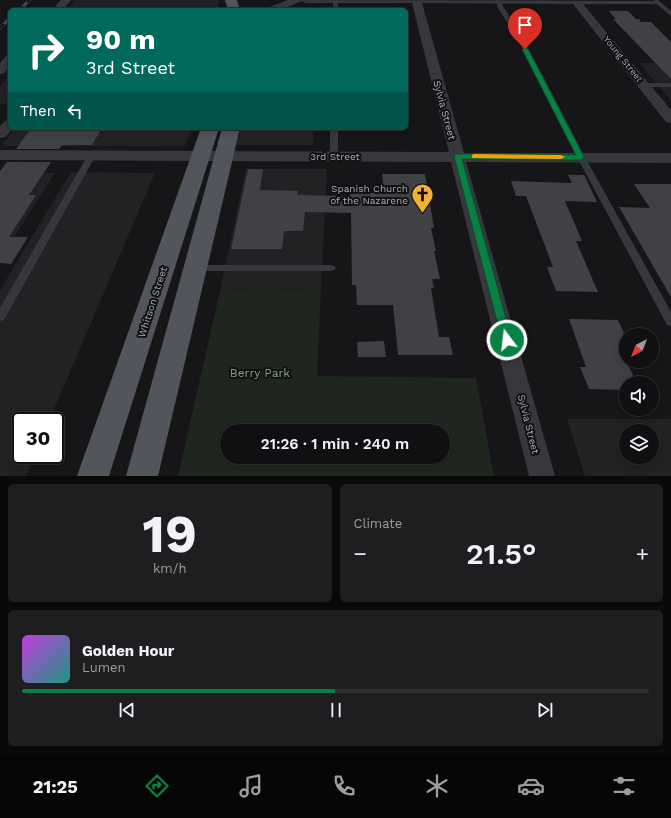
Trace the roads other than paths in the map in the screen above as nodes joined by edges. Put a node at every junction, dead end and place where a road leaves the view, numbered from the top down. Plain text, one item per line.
1 (66, 0) edge
2 (297, 0) edge
3 (306, 0) edge
4 (499, 0) edge
5 (417, 1) edge
6 (575, 1) edge
7 (656, 1) joint
8 (336, 6) edge
9 (59, 8) edge
10 (276, 8) edge
11 (671, 14) edge
12 (8, 61) edge
13 (0, 70) edge
14 (644, 85) junction
15 (671, 85) edge
16 (671, 119) edge
17 (8, 126) edge
18 (209, 130) edge
19 (231, 130) edge
20 (334, 130) edge
21 (0, 134) edge
22 (0, 155) edge
23 (92, 155) junction
24 (201, 155) junction
25 (225, 155) junction
26 (334, 156) junction
27 (457, 156) junction
28 (581, 157) junction
29 (671, 158) edge
30 (196, 268) junction
31 (331, 268) dead end
32 (0, 317) edge
33 (671, 322) edge
34 (94, 476) edge
35 (142, 476) edge
36 (542, 476) edge

1 - 9 street
2 - 10 street
3 - 8 street
4 - 5 street
4 - 6 street
4 - 28 lane
5 - 8 street
5 - 27 street, Sylvia Street
6 - 7 street
6 - 14 street, Young Street
7 - 11 lane
12 - 13 street
14 - 15 lane
14 - 16 street, Young Street
17 - 21 street
18 - 24 main road, Whitson Street
19 - 25 main road
20 - 26 lane
22 - 23 street, 3rd Street
23 - 24 street, 3rd Street
23 - 32 lane
24 - 25 street, 3rd Street
24 - 34 main road, Whitson Street
25 - 26 street, 3rd Street
25 - 30 main road
26 - 27 street, 3rd Street
27 - 28 street, 3rd Street
27 - 36 street, Sylvia Street
28 - 29 street, 3rd Street
28 - 33 lane
30 - 31 lane
30 - 35 main road

